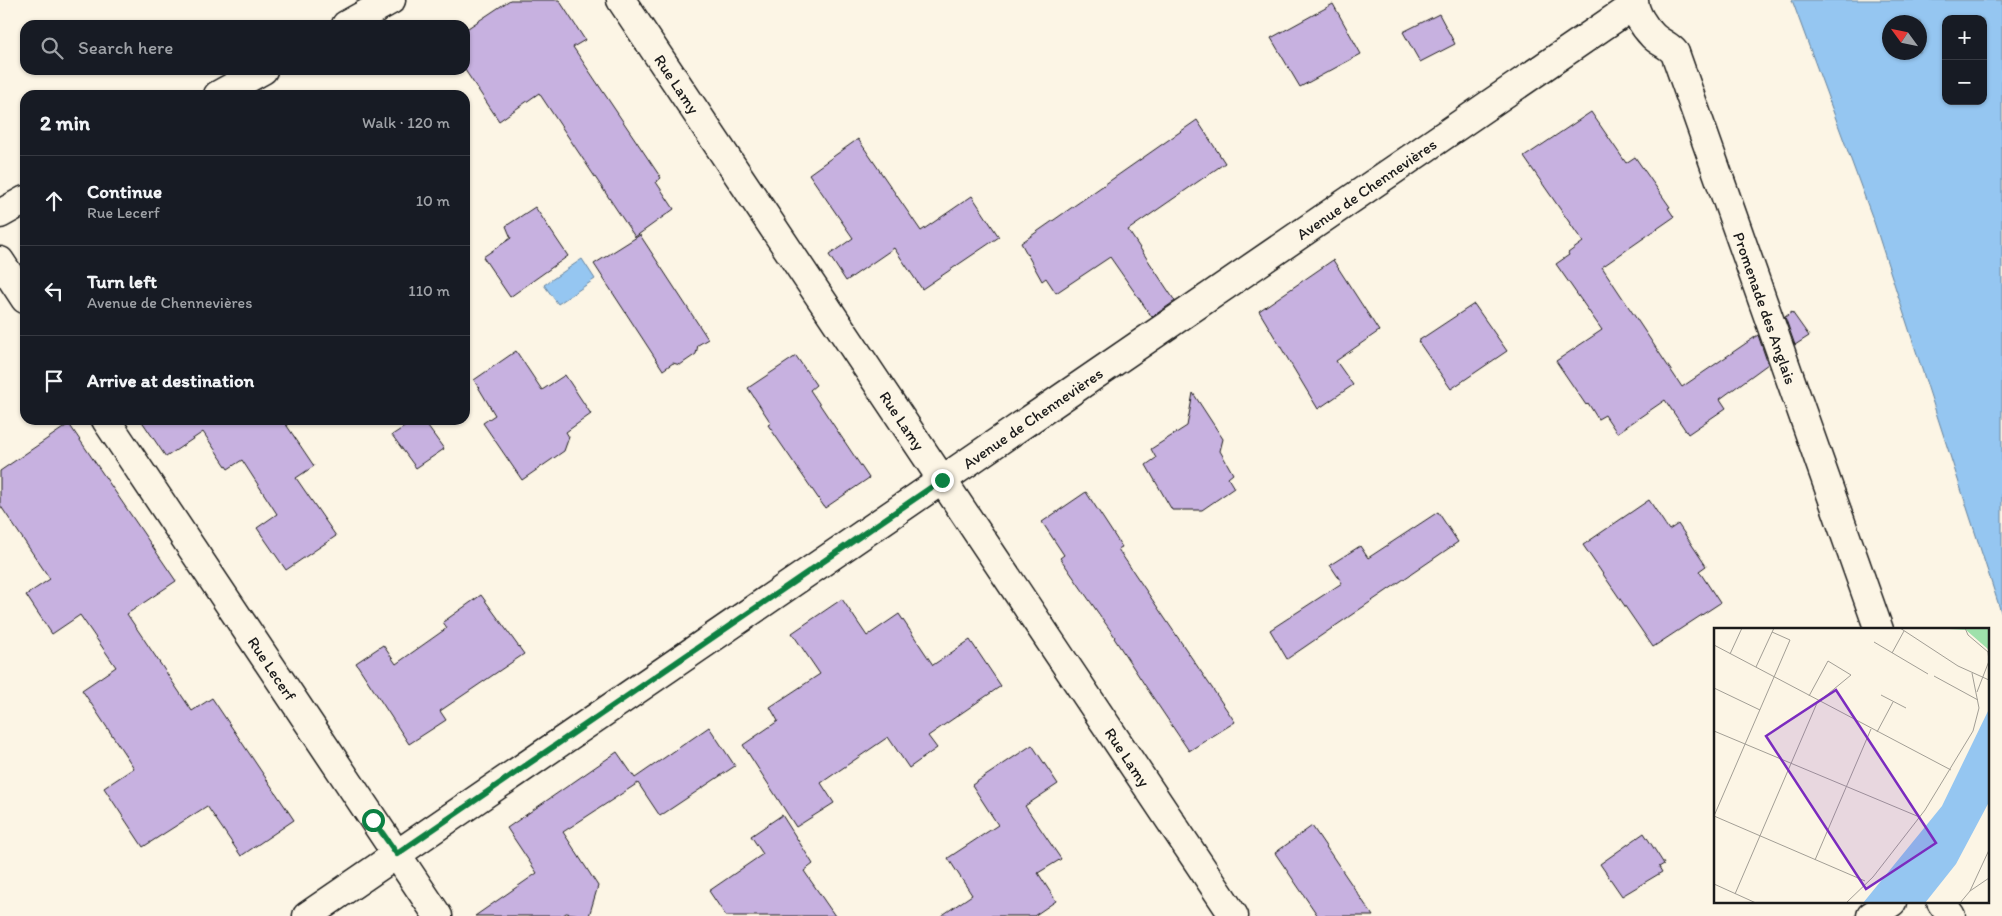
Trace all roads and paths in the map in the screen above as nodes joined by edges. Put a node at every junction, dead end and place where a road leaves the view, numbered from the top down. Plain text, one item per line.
1 (391, 0) edge
2 (621, 0) edge
3 (1634, 3) edge
4 (355, 20) edge
5 (254, 75) edge
6 (227, 90) edge
7 (20, 203) edge
8 (0, 214) edge
9 (0, 261) edge
10 (20, 291) edge
11 (109, 425) edge
12 (942, 480) junction
13 (1878, 628) edge
14 (397, 854) junction
15 (1889, 904) edge
16 (1943, 904) edge
17 (306, 916) edge
18 (438, 916) edge
19 (1234, 916) edge
20 (1871, 916) edge
21 (1951, 916) edge

1 - 4 street
2 - 12 street, Rue Lamy
3 - 12 street, Avenue de Chennevières
3 - 13 street, Promenade des Anglais
5 - 6 street
7 - 8 street
9 - 10 street
11 - 14 street, Rue Lecerf
12 - 14 street, Avenue de Chennevières
12 - 19 street, Rue Lamy
14 - 17 street, Avenue de Chennevières
14 - 18 street, Rue Lecerf
15 - 20 street
16 - 21 street

